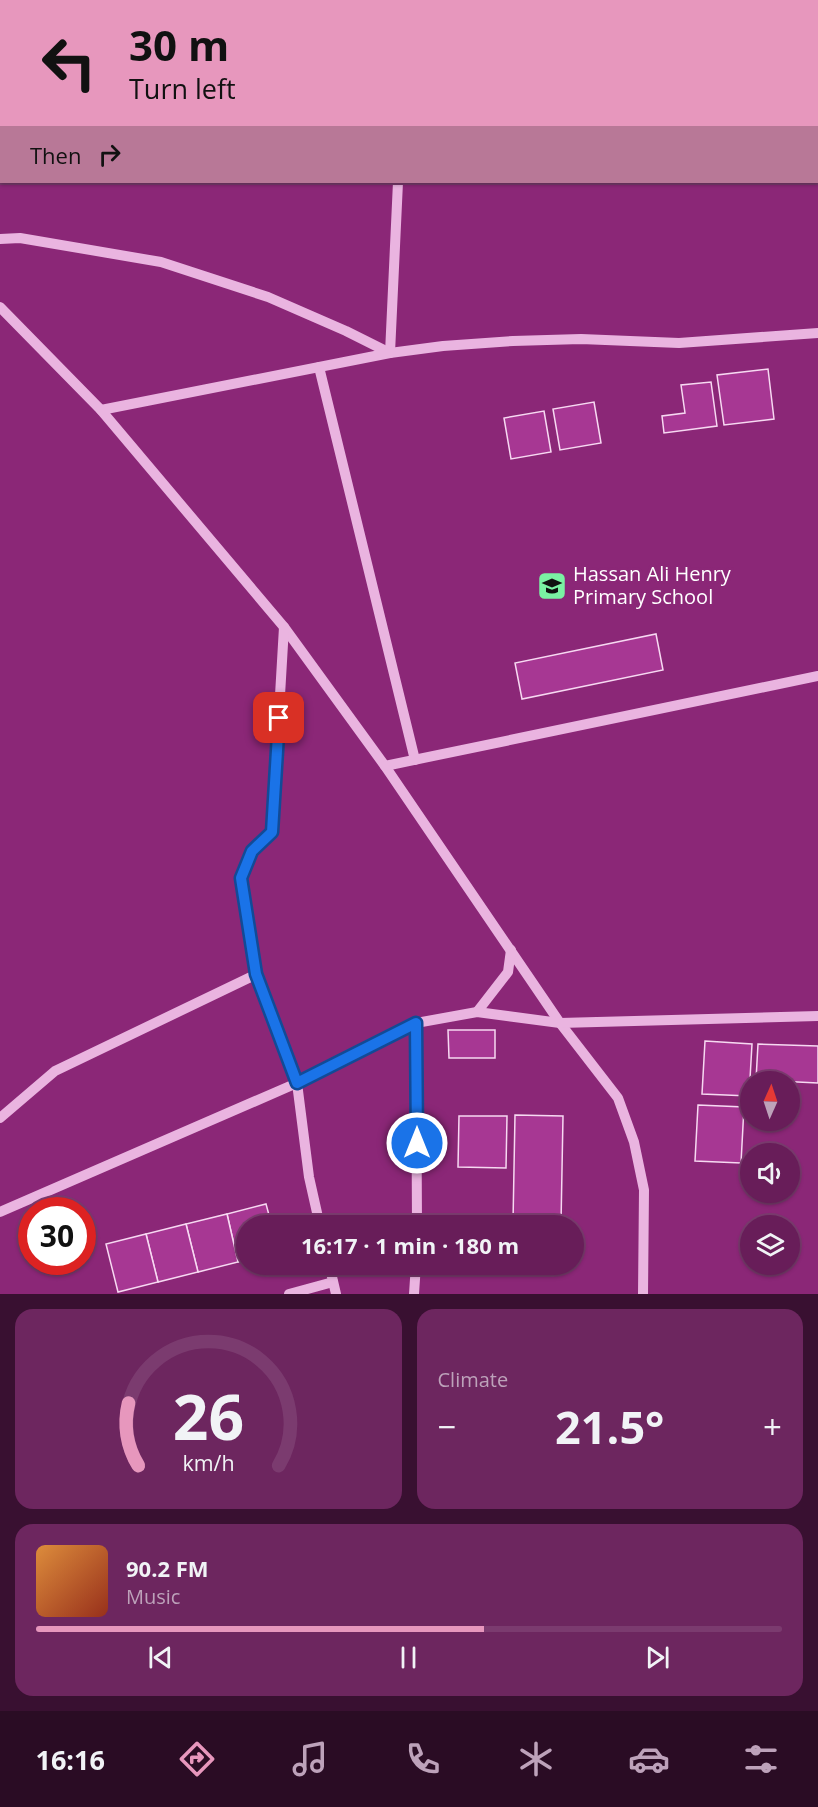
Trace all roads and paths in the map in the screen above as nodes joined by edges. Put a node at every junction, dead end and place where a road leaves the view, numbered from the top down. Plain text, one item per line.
1 (398, 183) edge
2 (0, 239) edge
3 (0, 307) edge
4 (818, 333) edge
5 (390, 353) junction
6 (319, 367) junction
7 (101, 410) junction
8 (284, 627) junction
9 (818, 676) edge
10 (415, 760) junction
11 (385, 766) junction
12 (511, 950) junction
13 (256, 974) junction
14 (477, 1012) junction
15 (818, 1016) edge
16 (416, 1023) junction
17 (560, 1023) junction
18 (297, 1083) junction
19 (0, 1118) edge
20 (0, 1212) edge
21 (318, 1215) edge
22 (417, 1215) edge
23 (332, 1275) edge
24 (415, 1275) edge
25 (333, 1281) junction
26 (289, 1294) edge
27 (336, 1294) edge
28 (414, 1294) edge
29 (643, 1294) edge

1 - 5 street
2 - 5 street
3 - 7 street
4 - 5 street
5 - 6 street
6 - 7 street
6 - 10 street
7 - 8 street
8 - 11 street
8 - 13 street
9 - 10 street
10 - 11 street
11 - 12 street
12 - 14 street
12 - 17 street
13 - 18 street
13 - 19 street
14 - 16 street
14 - 17 street
15 - 17 street
16 - 18 street
16 - 22 street
17 - 29 street
18 - 20 street
18 - 21 street
23 - 25 street
24 - 28 street
25 - 26 street
25 - 27 street

